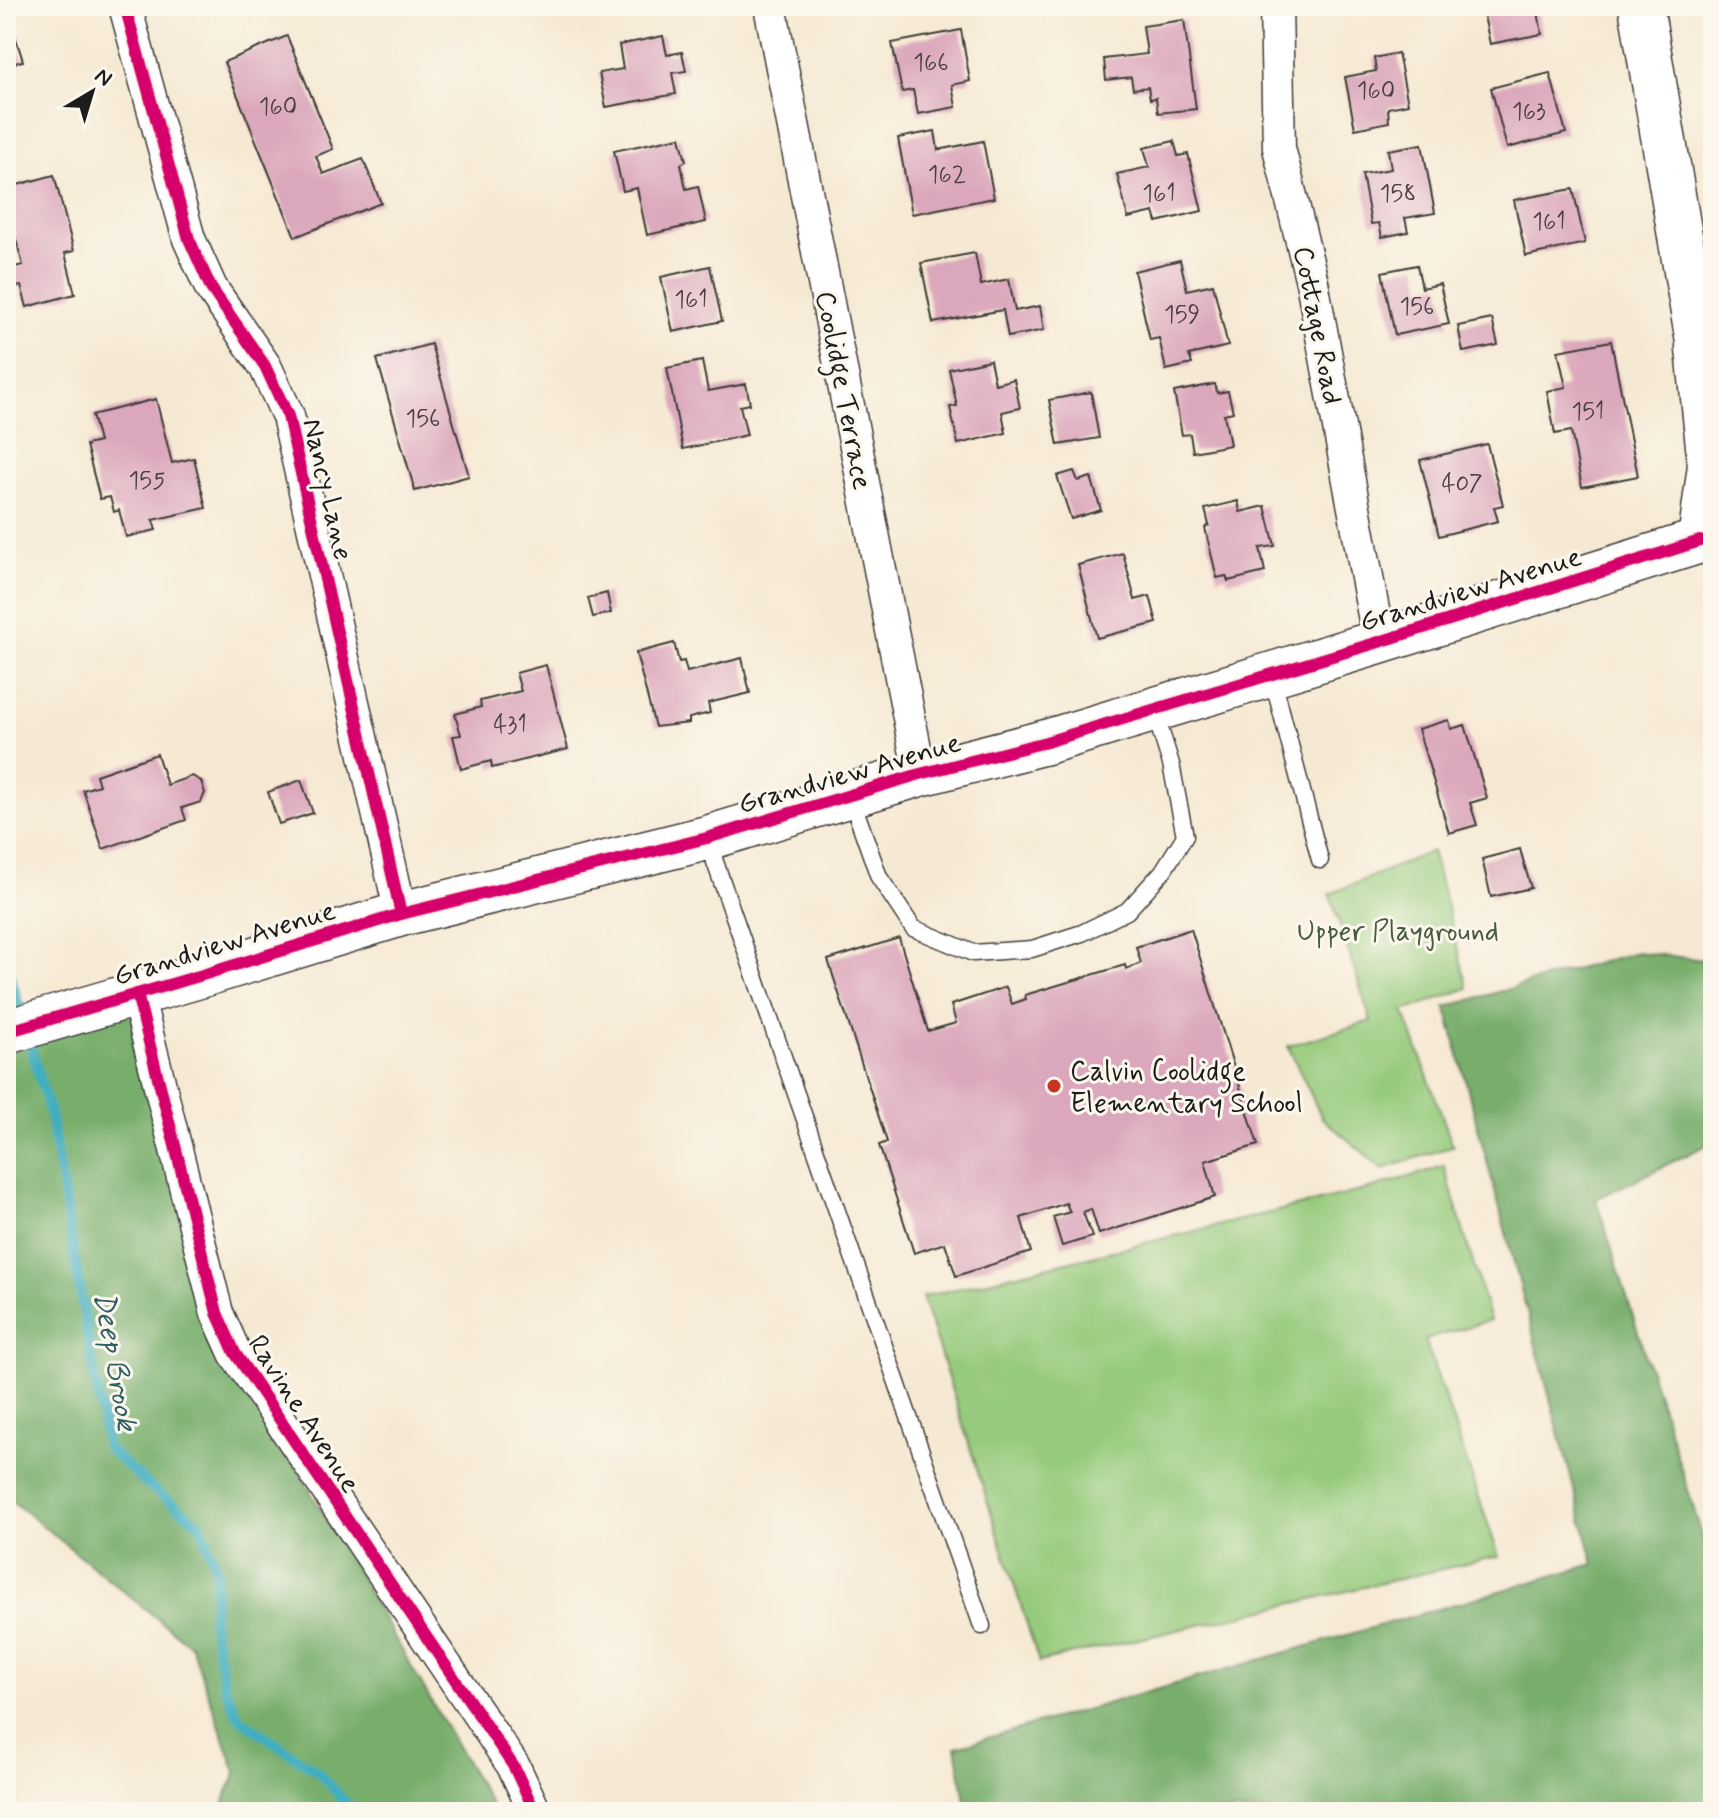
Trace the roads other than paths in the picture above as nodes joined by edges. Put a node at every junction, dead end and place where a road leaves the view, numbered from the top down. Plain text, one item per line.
1 (125, 6) edge
2 (770, 6) edge
3 (1276, 6) edge
4 (1641, 6) edge
5 (1672, 191) junction
6 (1713, 282) edge
7 (1705, 359) edge
8 (1706, 537) edge
9 (1379, 642) junction
10 (1272, 674) junction
11 (1154, 709) junction
12 (920, 774) junction
13 (851, 797) junction
14 (707, 838) junction
15 (1320, 860) dead end
16 (401, 914) junction
17 (137, 994) junction
18 (6, 1032) edge
19 (982, 1626) dead end
20 (535, 1812) edge

1 - 16 street, Nancy Lane
2 - 12 street, Coolidge Terrace
3 - 9 street, Cottage Road
4 - 5 street
5 - 6 street
5 - 7 street
7 - 8 street
8 - 9 street, Grandview Avenue
9 - 10 street, Grandview Avenue
10 - 11 street, Grandview Avenue
10 - 15 lane
11 - 12 street, Grandview Avenue
11 - 13 lane
12 - 13 street, Grandview Avenue
13 - 14 street, Grandview Avenue
14 - 16 street, Grandview Avenue
14 - 19 lane
16 - 17 street, Grandview Avenue
17 - 18 street, Grandview Avenue
17 - 20 street, Ravine Avenue

